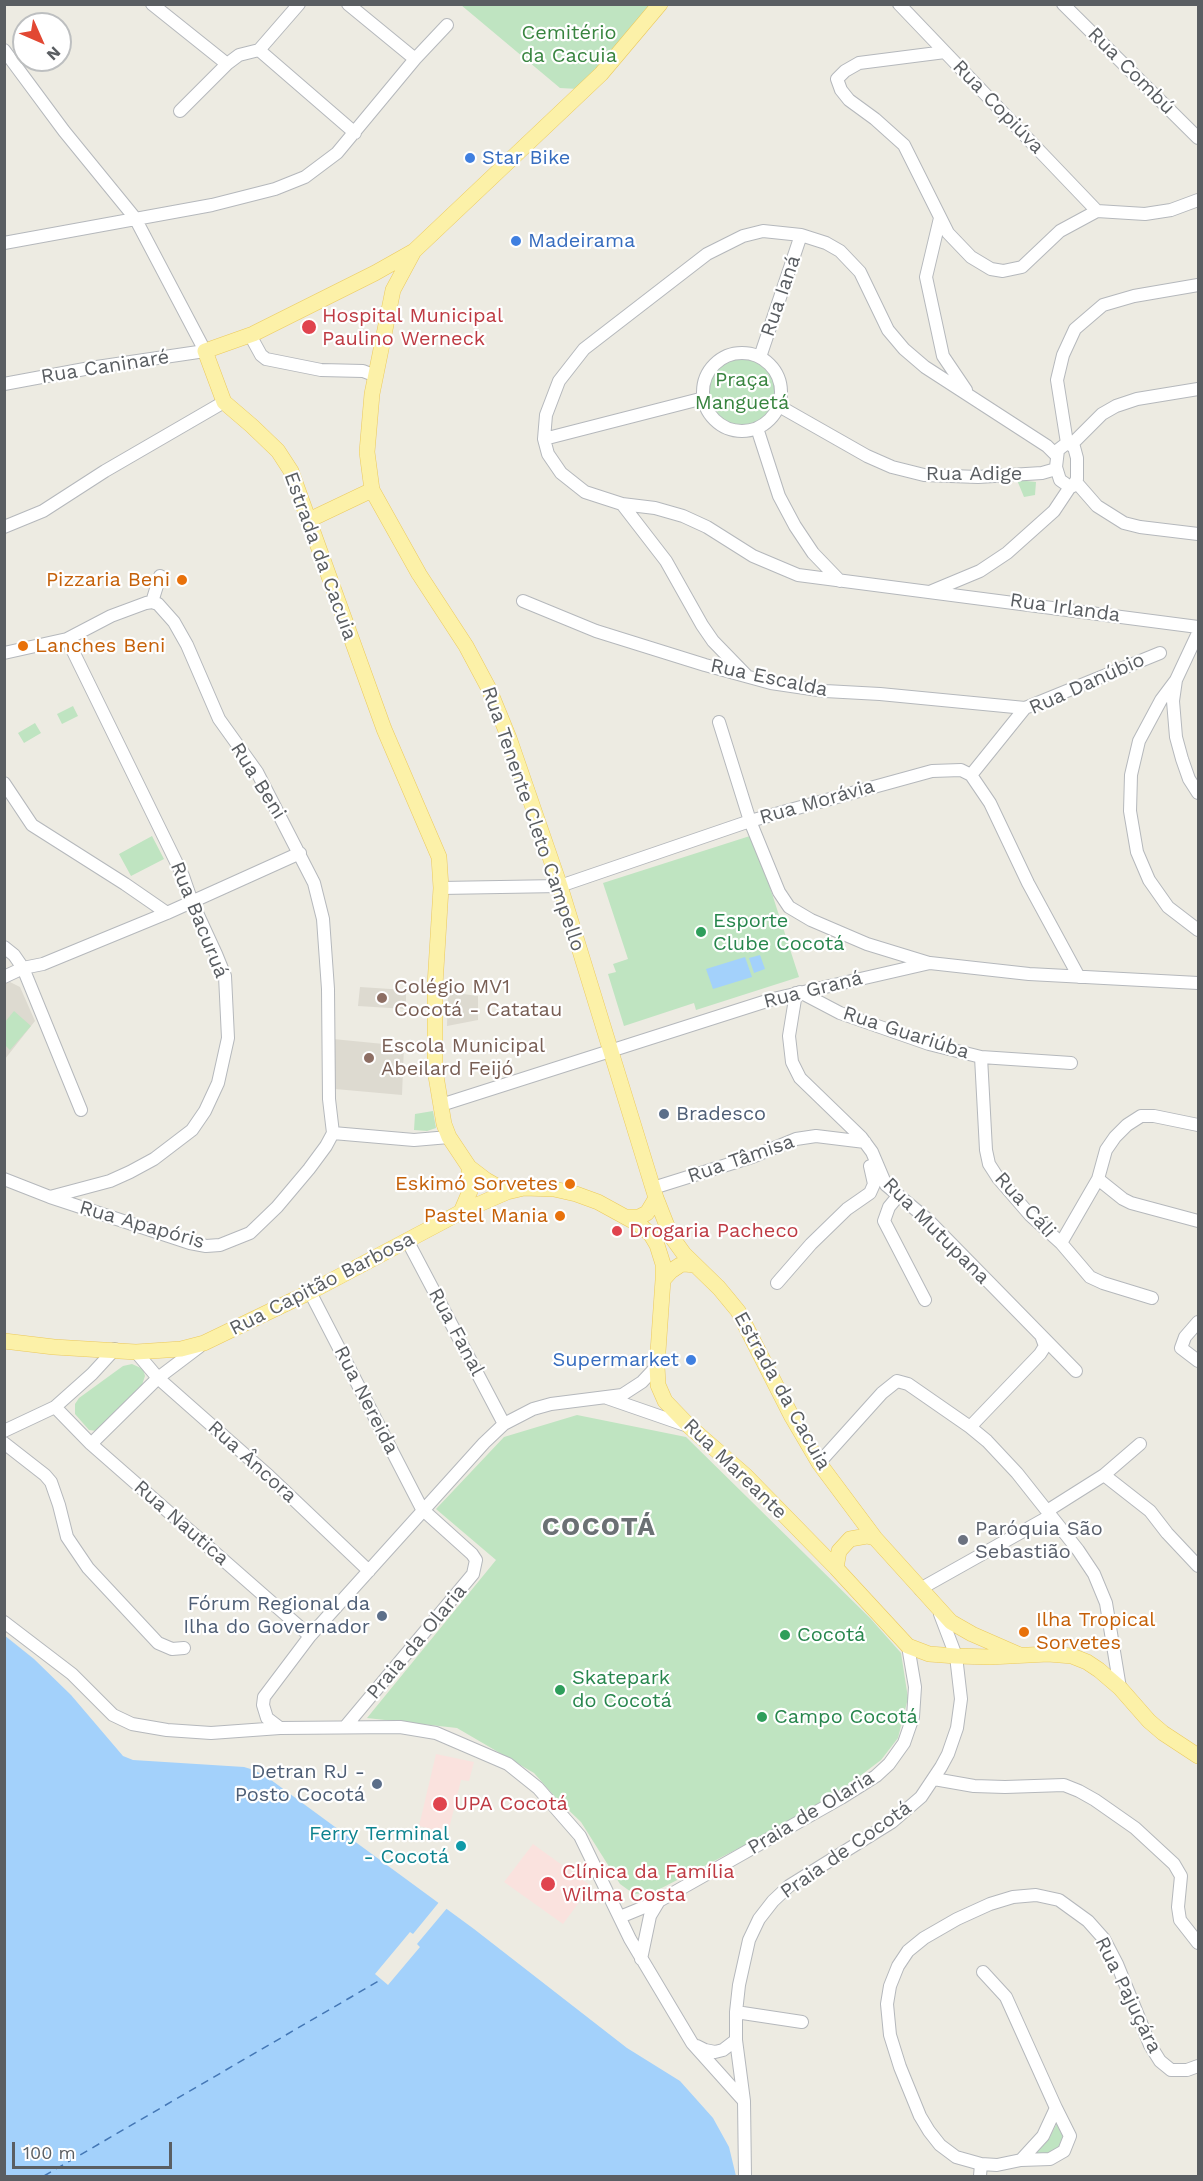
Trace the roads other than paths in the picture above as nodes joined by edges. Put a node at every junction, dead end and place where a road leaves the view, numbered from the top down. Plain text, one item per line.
1 (152, 4) edge
2 (299, 4) edge
3 (348, 4) edge
4 (660, 4) edge
5 (898, 4) edge
6 (1063, 4) edge
7 (447, 25) dead end
8 (4, 50) edge
9 (259, 50) junction
10 (945, 52) junction
11 (415, 59) junction
12 (227, 64) junction
13 (180, 111) dead end
14 (355, 133) junction
15 (1198, 138) edge
16 (1198, 200) edge
17 (1097, 211) junction
18 (135, 218) junction
19 (940, 218) junction
20 (801, 235) junction
21 (4, 243) edge
22 (414, 251) junction
23 (375, 273) junction
24 (1198, 285) edge
25 (393, 290) junction
26 (250, 336) junction
27 (205, 351) junction
28 (760, 357) junction
29 (375, 376) junction
30 (4, 384) edge
31 (1198, 389) edge
32 (970, 396) junction
33 (704, 398) junction
34 (224, 402) junction
35 (779, 406) junction
36 (757, 428) junction
37 (544, 439) junction
38 (1065, 446) junction
39 (1066, 483) junction
40 (372, 490) junction
41 (622, 504) junction
42 (309, 520) junction
43 (4, 527) edge
44 (1198, 534) edge
45 (160, 576) dead end
46 (840, 581) junction
47 (931, 591) junction
48 (523, 601) dead end
49 (152, 602) junction
50 (1198, 632) edge
51 (67, 639) junction
52 (4, 653) edge
53 (1160, 653) dead end
54 (746, 676) junction
55 (1176, 680) junction
56 (1025, 708) junction
57 (719, 722) dead end
58 (971, 775) junction
59 (4, 783) edge
60 (1198, 793) edge
61 (750, 821) junction
62 (300, 853) junction
63 (560, 885) junction
64 (441, 888) junction
65 (192, 902) junction
66 (167, 913) junction
67 (1198, 930) edge
68 (4, 947) edge
69 (930, 963) junction
70 (23, 968) junction
71 (4, 976) edge
72 (1079, 977) junction
73 (1198, 983) edge
74 (798, 992) junction
75 (612, 1051) junction
76 (981, 1057) junction
77 (1071, 1063) dead end
78 (441, 1106) junction
79 (81, 1110) dead end
80 (1198, 1125) edge
81 (333, 1133) junction
82 (449, 1137) junction
83 (868, 1147) junction
84 (469, 1167) junction
85 (4, 1179) edge
86 (1098, 1179) junction
87 (507, 1192) junction
88 (654, 1193) junction
89 (898, 1196) junction
90 (50, 1197) junction
91 (461, 1212) junction
92 (627, 1217) junction
93 (1198, 1221) edge
94 (407, 1240) junction
95 (1061, 1243) junction
96 (695, 1265) junction
97 (663, 1280) junction
98 (777, 1283) dead end
99 (310, 1292) junction
100 (1152, 1298) dead end
101 (925, 1300) dead end
102 (1198, 1322) edge
103 (1042, 1338) junction
104 (4, 1341) edge
105 (204, 1343) junction
106 (115, 1349) junction
107 (136, 1352) junction
108 (1198, 1361) edge
109 (657, 1366) junction
110 (1076, 1371) dead end
111 (158, 1378) junction
112 (607, 1398) junction
113 (55, 1407) junction
114 (504, 1424) junction
115 (690, 1426) junction
116 (970, 1427) junction
117 (4, 1431) edge
118 (4, 1443) edge
119 (91, 1444) junction
120 (1140, 1444) dead end
121 (819, 1462) junction
122 (1104, 1475) junction
123 (423, 1509) junction
124 (1048, 1513) junction
125 (875, 1538) junction
126 (1198, 1566) edge
127 (836, 1568) junction
128 (369, 1571) junction
129 (920, 1589) junction
130 (938, 1608) junction
131 (4, 1622) edge
132 (310, 1635) junction
133 (908, 1646) junction
134 (184, 1648) dead end
135 (1020, 1655) junction
136 (956, 1656) junction
137 (1120, 1688) junction
138 (345, 1727) junction
139 (280, 1728) junction
140 (1198, 1756) edge
141 (934, 1779) junction
142 (659, 1902) junction
143 (620, 1917) junction
144 (1198, 1943) edge
145 (641, 1959) junction
146 (983, 1972) dead end
147 (736, 2012) junction
148 (802, 2022) dead end
149 (736, 2040) junction
150 (692, 2043) junction
151 (1198, 2066) edge
152 (735, 2083) junction
153 (1056, 2108) junction
154 (1021, 2160) junction
155 (981, 2170) edge
156 (745, 2176) edge

1 - 12 street
2 - 9 street
3 - 11 street
4 - 22 main road
5 - 10 street, Rua Copiúva
6 - 15 street, Rua Combú
7 - 11 street
8 - 18 street
9 - 12 street
9 - 14 street
10 - 17 street, Rua Copiúva
10 - 19 street
11 - 14 street
12 - 13 street
14 - 18 street
16 - 17 street
17 - 19 street
18 - 21 street
18 - 27 street
19 - 32 street
20 - 28 street, Rua Ianá
20 - 32 street
20 - 37 street
22 - 23 main road
22 - 25 main road, Rua Tenente Cleto Campello
23 - 25 main road
23 - 26 main road
24 - 38 street
25 - 29 main road, Rua Tenente Cleto Campello
26 - 27 main road
26 - 29 street
27 - 30 street, Rua Caninaré
27 - 34 main road, Estrada da Cacuia
28 - 33 street
28 - 35 street
29 - 40 main road, Rua Tenente Cleto Campello
31 - 38 street
32 - 38 street
33 - 36 street
33 - 37 street
34 - 42 main road, Estrada da Cacuia
34 - 43 street
35 - 36 street
35 - 39 street, Rua Adige
36 - 46 street
37 - 41 street, Rua Irlanda
38 - 39 street
38 - 39 street
39 - 44 street
39 - 47 street
40 - 42 main road
40 - 63 main road, Rua Tenente Cleto Campello
41 - 46 street, Rua Irlanda
41 - 54 street
42 - 64 main road, Estrada da Cacuia
45 - 49 street
46 - 47 street, Rua Irlanda
47 - 50 street, Rua Irlanda
48 - 54 street, Rua Escalda
49 - 51 street
49 - 62 street, Rua Beni
50 - 55 street
51 - 52 street
51 - 65 street, Rua Bacuruá
53 - 56 street, Rua Danúbio
54 - 56 street, Rua Escalda
55 - 60 street
55 - 67 street
56 - 58 street, Rua Danúbio
57 - 61 street
58 - 61 street, Rua Morávia
58 - 72 street
59 - 66 street
61 - 63 street, Rua Morávia
61 - 69 street
62 - 65 street
62 - 81 street, Rua Beni
63 - 64 street, Rua Morávia
63 - 75 main road, Rua Tenente Cleto Campello
64 - 78 main road, Estrada da Cacuia
65 - 66 street
65 - 90 street, Rua Bacuruá
66 - 70 street
68 - 70 street
69 - 72 street, Rua Graná
69 - 74 street, Rua Graná
70 - 71 street
70 - 79 street
72 - 73 street, Rua Graná
74 - 75 street, Rua Graná
74 - 76 street, Rua Guariúba
74 - 83 street, Rua Mutupana
75 - 78 street, Rua Graná
75 - 88 main road, Rua Tenente Cleto Campello
76 - 77 street, Rua Guariúba
76 - 95 street, Rua Cáli
78 - 82 main road, Estrada da Cacuia
80 - 86 street
81 - 82 street
81 - 90 street, Rua Apapóris
82 - 84 main road, Estrada da Cacuia
83 - 88 street, Rua Tâmisa
83 - 89 street, Rua Mutupana
83 - 98 street
84 - 87 main road, Estrada da Cacuia
84 - 91 main road
85 - 90 street, Rua Apapóris
86 - 93 street
86 - 95 street
87 - 91 main road, Rua Capitão Barbosa
87 - 92 main road, Rua Capitão Barbosa
88 - 92 main road
88 - 96 main road, Estrada da Cacuia
89 - 101 street
89 - 103 street, Rua Mutupana
91 - 94 main road, Rua Capitão Barbosa
92 - 97 main road, Rua Mareante
94 - 99 main road, Rua Capitão Barbosa
94 - 114 street, Rua Fanal
95 - 100 street, Rua Cáli
96 - 97 main road
96 - 121 main road, Estrada da Cacuia
97 - 109 main road, Rua Mareante
99 - 105 main road, Rua Capitão Barbosa
99 - 123 street, Rua Nereida
102 - 108 street
103 - 110 street, Rua Mutupana
103 - 116 street
104 - 106 main road, Rua Capitão Barbosa
105 - 107 main road, Rua Capitão Barbosa
105 - 111 street
106 - 107 main road, Rua Capitão Barbosa
106 - 113 street
107 - 111 street, Rua Âncora
109 - 112 street
109 - 115 main road, Rua Mareante
111 - 119 street
111 - 128 street, Rua Âncora
112 - 114 street
112 - 115 street
113 - 117 street
113 - 119 street, Rua Nautica
114 - 123 street
115 - 127 main road, Rua Mareante
116 - 121 street
116 - 124 street
118 - 134 street
119 - 132 street, Rua Nautica
120 - 122 street
121 - 125 main road, Estrada da Cacuia
122 - 124 street
122 - 126 street
123 - 128 street
123 - 138 street, Praia da Olaria
124 - 129 street
124 - 137 street
125 - 127 main road
125 - 129 main road, Estrada da Cacuia
127 - 133 main road, Rua Mareante
128 - 132 street
129 - 130 main road, Estrada da Cacuia
130 - 135 main road, Estrada da Cacuia
130 - 136 street, Praia de Cocotá
131 - 139 street
132 - 139 street
133 - 136 main road
133 - 142 street, Praia de Olaria
135 - 136 main road
135 - 137 main road
136 - 141 street, Praia de Cocotá
137 - 140 main road
138 - 139 street
138 - 143 street
141 - 144 street
141 - 147 street, Praia de Cocotá
142 - 143 street, Praia de Olaria
142 - 145 street
143 - 145 street
145 - 150 street
146 - 153 street, Rua Pajuçára
147 - 148 street
147 - 149 street, Praia de Cocotá
149 - 150 street
149 - 152 street, Praia de Cocotá
150 - 152 street
151 - 155 street, Rua Pajuçára
152 - 156 street
153 - 154 street
153 - 154 street, Rua Pajuçára
154 - 155 street, Rua Pajuçára

